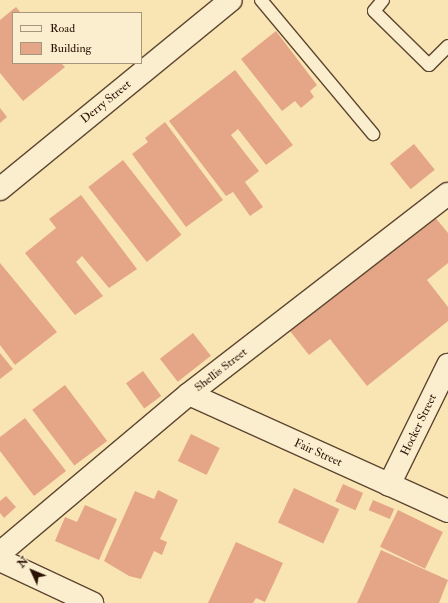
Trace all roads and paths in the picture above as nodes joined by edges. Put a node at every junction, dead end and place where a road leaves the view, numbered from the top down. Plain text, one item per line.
1 (230, 0) edge
2 (261, 0) edge
3 (383, 0) edge
4 (448, 46) edge
5 (373, 134) dead end
6 (0, 189) edge
7 (448, 194) edge
8 (448, 365) edge
9 (189, 394) junction
10 (389, 484) junction
11 (448, 511) edge
12 (0, 553) edge
13 (0, 560) edge
14 (92, 603) edge

1 - 6 street, Derry Street
2 - 5 lane
3 - 4 lane
7 - 9 street, Shellis Street
8 - 10 street, Hocker Street
9 - 10 street, Fair Street
9 - 12 street, Shellis Street
10 - 11 street, Fair Street
13 - 14 street

